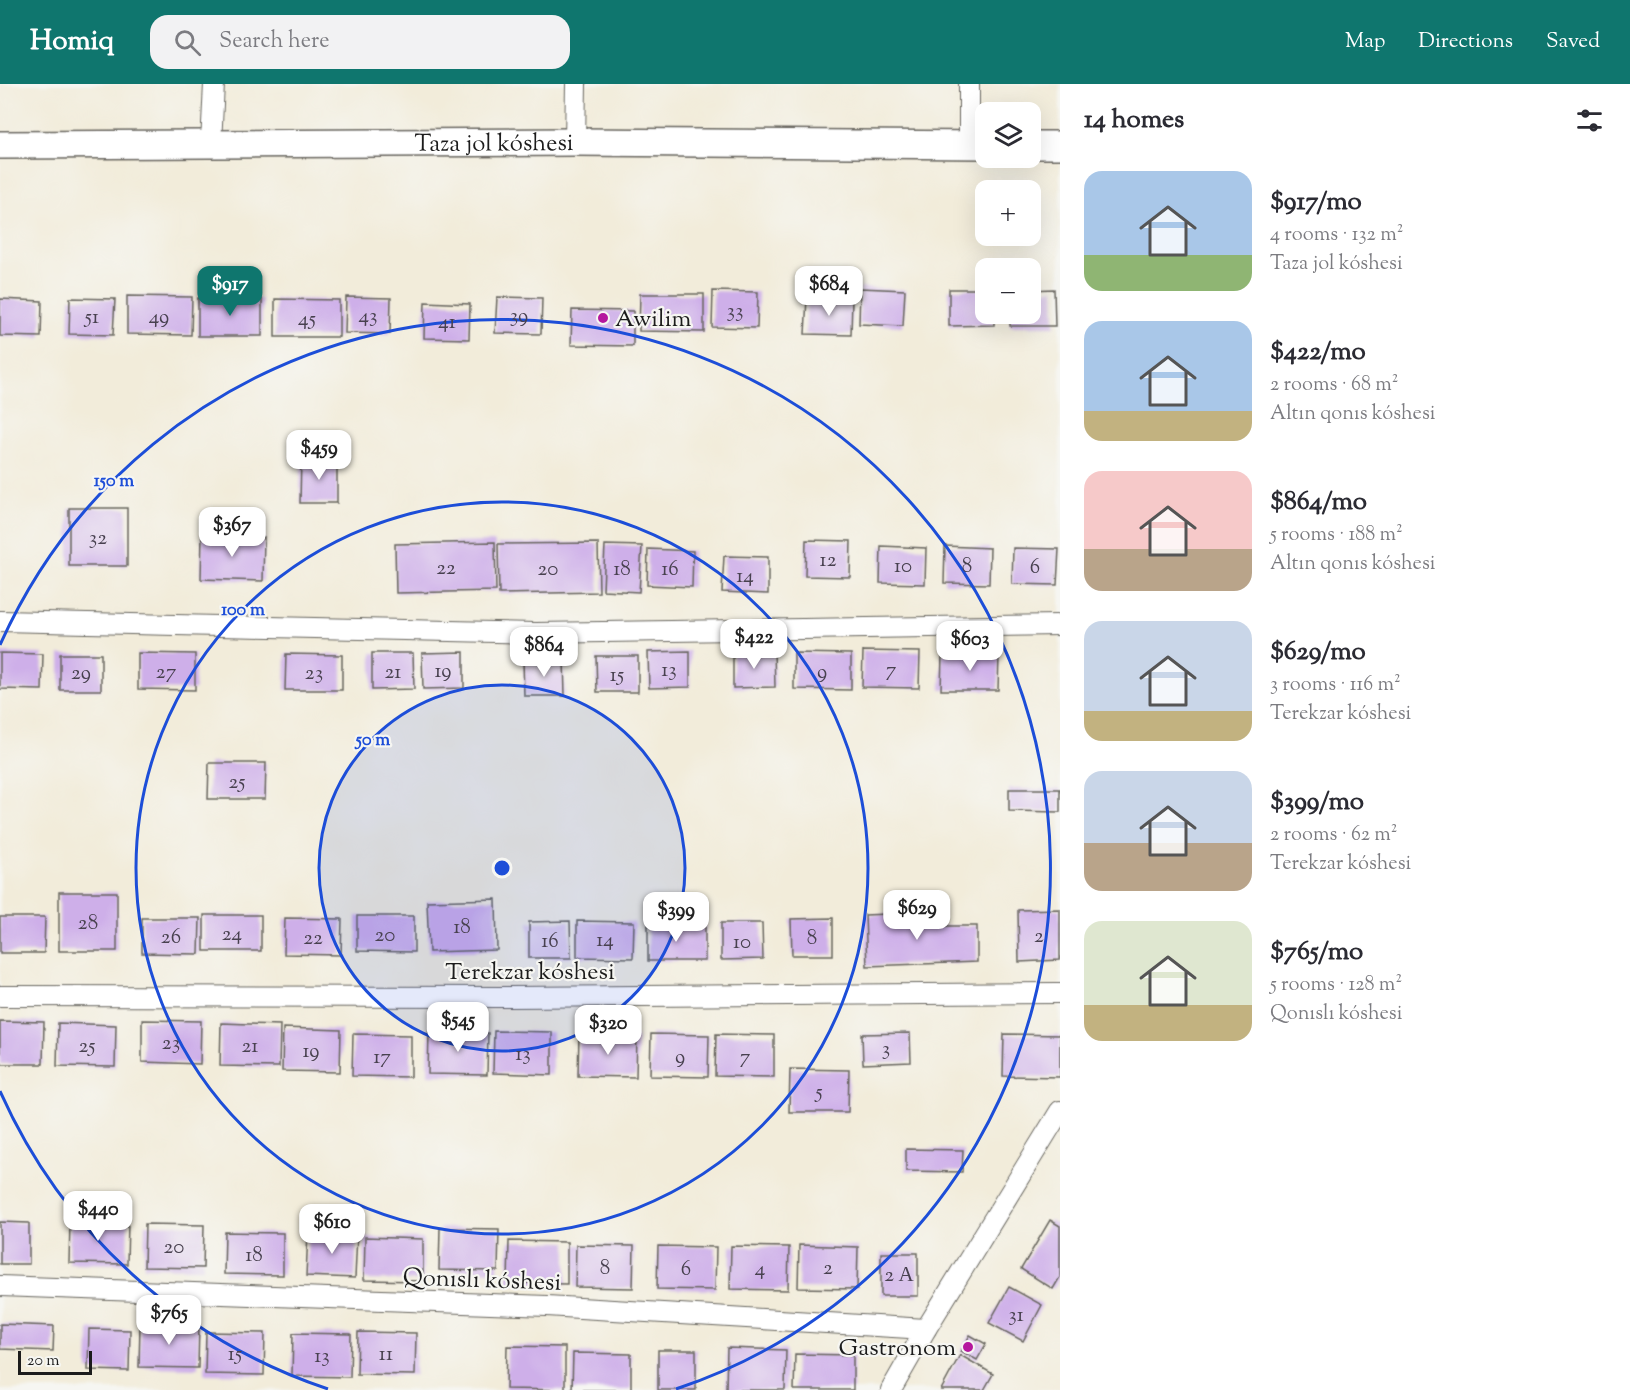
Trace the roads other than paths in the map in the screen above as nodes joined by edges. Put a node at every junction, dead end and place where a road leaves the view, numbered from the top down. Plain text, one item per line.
1 (214, 84) edge
2 (576, 84) edge
3 (969, 84) edge
4 (975, 130) edge
5 (575, 142) junction
6 (211, 144) junction
7 (0, 145) edge
8 (975, 145) edge
9 (1041, 145) edge
10 (1060, 145) edge
11 (0, 621) edge
12 (1060, 625) edge
13 (1060, 993) edge
14 (0, 996) edge
15 (1060, 1111) edge
16 (0, 1286) edge
17 (926, 1329) junction
18 (891, 1390) edge

1 - 6 street
2 - 5 street
3 - 4 street
5 - 6 main road, Taza jol kóshesi
5 - 8 main road, Taza jol kóshesi
6 - 7 main road, Taza jol kóshesi
9 - 10 main road
11 - 12 street
13 - 14 street, Terekzar kóshesi
15 - 17 street
16 - 17 street, Qonıslı kóshesi
17 - 18 street

